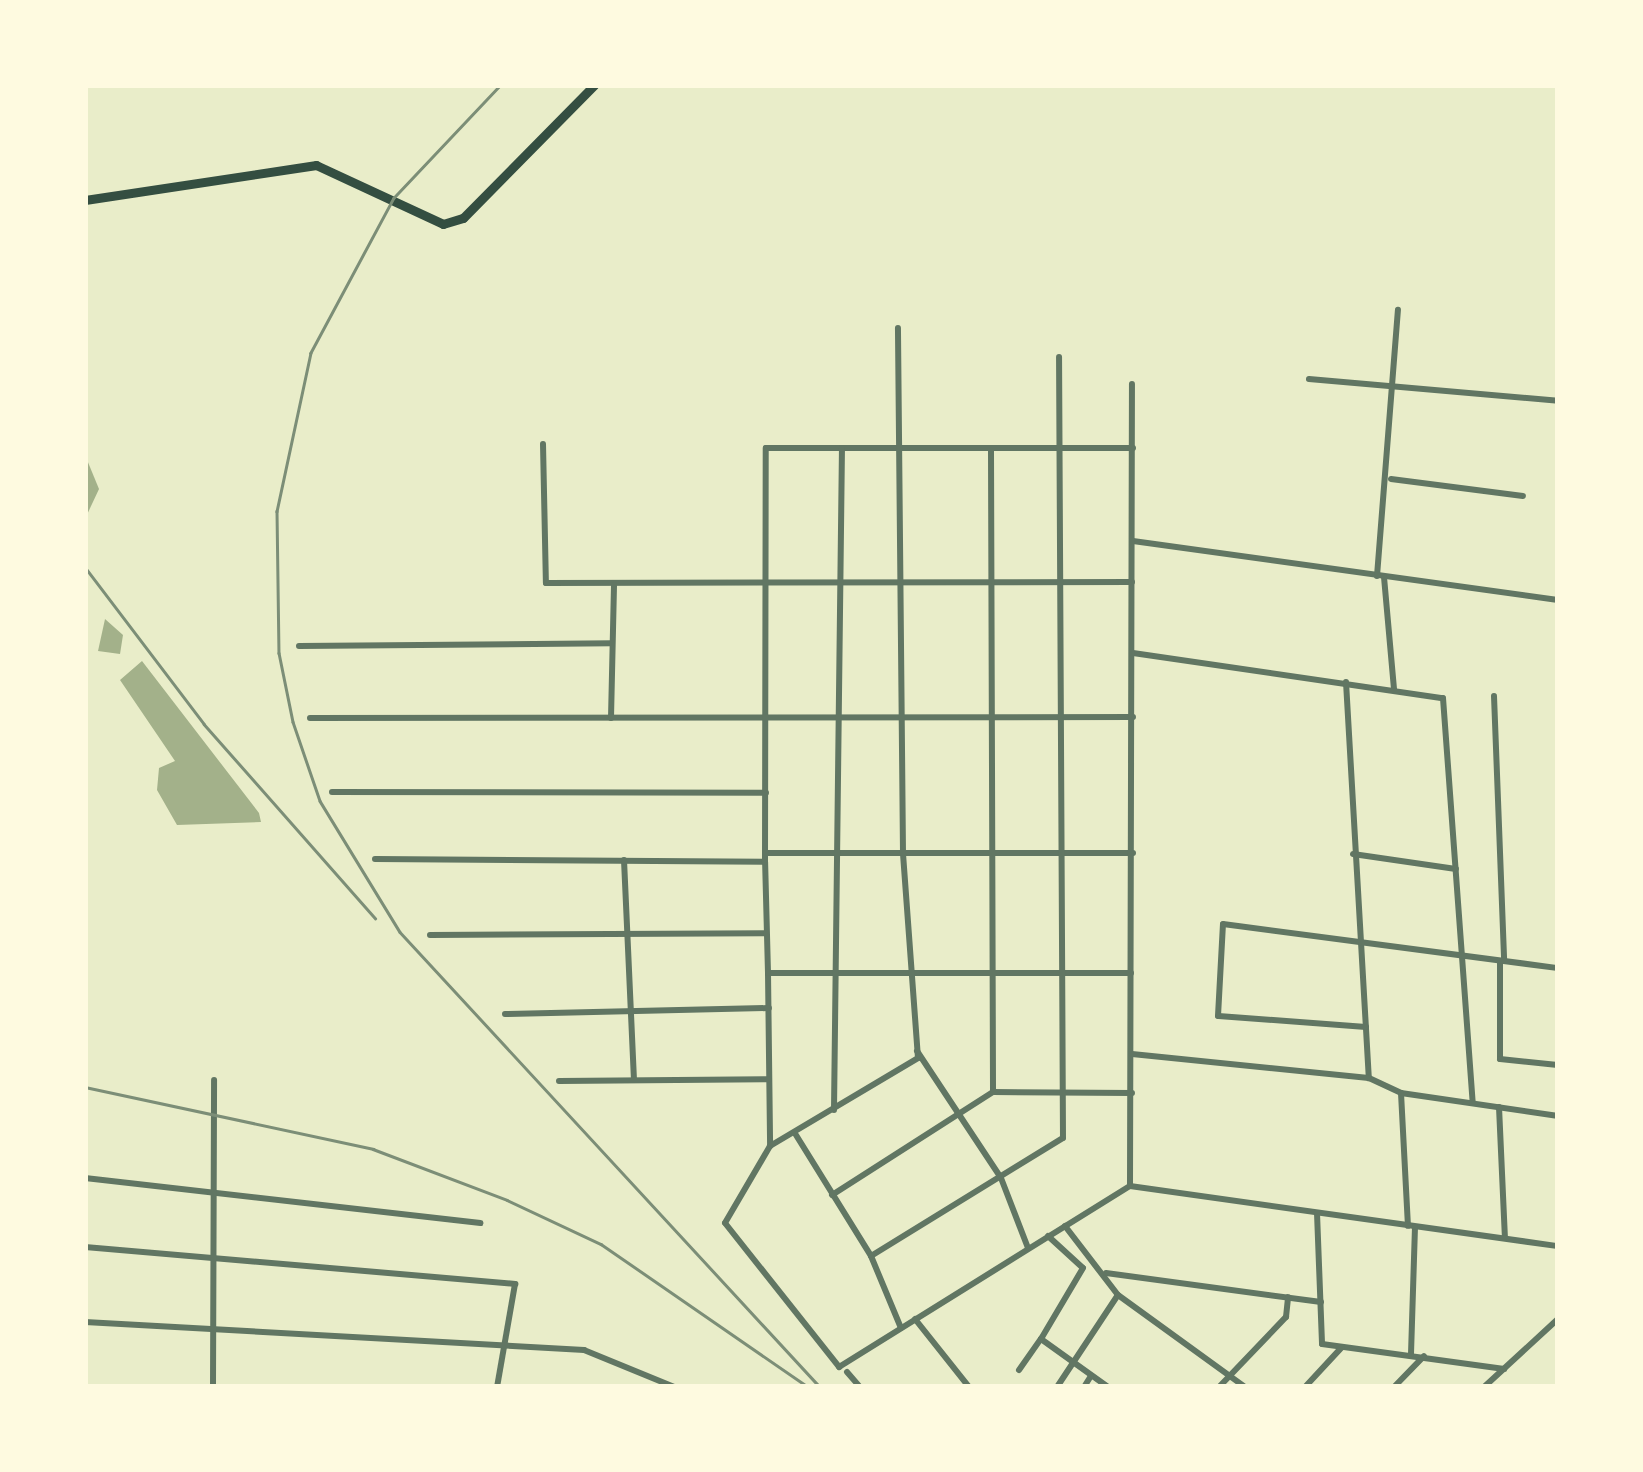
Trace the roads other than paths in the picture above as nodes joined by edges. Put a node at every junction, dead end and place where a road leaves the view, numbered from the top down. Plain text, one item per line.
1 (594, 85) edge
2 (85, 200) edge
3 (1398, 310) dead end
4 (898, 328) dead end
5 (1058, 357) dead end
6 (1309, 379) dead end
7 (1132, 384) dead end
8 (1389, 386) junction
9 (1558, 400) edge
10 (894, 443) junction
11 (543, 444) dead end
12 (842, 447) junction
13 (1133, 448) junction
14 (1061, 450) junction
15 (991, 451) junction
16 (1391, 478) junction
17 (1523, 496) dead end
18 (1134, 541) junction
19 (1380, 577) junction
20 (903, 580) junction
21 (767, 581) junction
22 (842, 581) junction
23 (1132, 582) junction
24 (986, 584) junction
25 (614, 585) junction
26 (1063, 585) junction
27 (1558, 600) edge
28 (612, 643) junction
29 (299, 646) dead end
30 (1133, 653) junction
31 (1346, 682) junction
32 (1394, 690) junction
33 (1494, 696) dead end
34 (310, 718) dead end
35 (611, 718) junction
36 (766, 718) junction
37 (905, 718) junction
38 (990, 718) junction
39 (1134, 718) junction
40 (844, 719) junction
41 (1063, 719) junction
42 (332, 792) dead end
43 (766, 794) junction
44 (1133, 852) junction
45 (842, 853) junction
46 (904, 853) junction
47 (992, 854) junction
48 (1061, 854) junction
49 (1353, 854) junction
50 (766, 858) junction
51 (374, 860) dead end
52 (624, 860) junction
53 (1456, 869) junction
54 (765, 933) junction
55 (624, 934) junction
56 (430, 935) dead end
57 (1360, 942) junction
58 (1462, 956) junction
59 (1502, 961) junction
60 (1558, 968) edge
61 (990, 972) junction
62 (1062, 972) junction
63 (768, 973) junction
64 (840, 973) junction
65 (915, 973) junction
66 (1132, 973) junction
67 (769, 1008) junction
68 (630, 1011) junction
69 (505, 1014) dead end
70 (1366, 1027) junction
71 (918, 1050) junction
72 (1132, 1054) junction
73 (1558, 1065) edge
74 (1369, 1078) junction
75 (770, 1079) junction
76 (214, 1080) dead end
77 (634, 1080) junction
78 (559, 1081) dead end
79 (993, 1092) junction
80 (1065, 1092) junction
81 (1402, 1092) junction
82 (1132, 1093) junction
83 (1473, 1102) junction
84 (1499, 1107) junction
85 (834, 1111) junction
86 (962, 1113) junction
87 (1558, 1116) edge
88 (796, 1135) junction
89 (770, 1146) junction
90 (85, 1178) edge
91 (1001, 1178) junction
92 (1130, 1186) junction
93 (832, 1194) junction
94 (214, 1198) junction
95 (1317, 1214) junction
96 (480, 1223) dead end
97 (1065, 1226) junction
98 (1411, 1226) junction
99 (1048, 1236) junction
100 (1505, 1237) junction
101 (1558, 1246) edge
102 (85, 1248) edge
103 (1028, 1248) junction
104 (871, 1256) junction
105 (214, 1263) junction
106 (1106, 1274) junction
107 (1118, 1296) junction
108 (1288, 1297) junction
109 (1321, 1302) junction
110 (915, 1318) junction
111 (1558, 1319) edge
112 (85, 1322) edge
113 (900, 1328) junction
114 (214, 1332) junction
115 (1042, 1339) junction
116 (1343, 1346) junction
117 (504, 1350) junction
118 (1411, 1354) junction
119 (1424, 1356) junction
120 (1072, 1363) junction
121 (1504, 1368) junction
122 (1019, 1370) dead end
123 (847, 1372) dead end
124 (1091, 1376) junction
125 (1228, 1376) junction
126 (213, 1387) edge
127 (497, 1387) edge
128 (674, 1387) edge
129 (860, 1387) edge
130 (970, 1387) edge
131 (1057, 1387) edge
132 (1084, 1387) edge
133 (1108, 1387) edge
134 (1220, 1387) edge
135 (1245, 1387) edge
136 (1305, 1387) edge
137 (1394, 1387) edge
138 (1484, 1387) edge

1 - 2 main road
3 - 8 street
4 - 10 street
5 - 14 street
6 - 8 street
7 - 13 street
8 - 9 street
8 - 16 street
10 - 12 street
10 - 15 street
10 - 20 street
11 - 25 street
12 - 21 street
12 - 22 street
13 - 14 street
13 - 18 street
14 - 15 street
14 - 26 street
15 - 24 street
16 - 17 street
16 - 19 street
18 - 19 street
18 - 23 street
19 - 27 street
19 - 32 street
20 - 22 street
20 - 24 street
20 - 37 street
21 - 22 street
21 - 25 street
21 - 36 street
22 - 40 street
23 - 26 street
23 - 30 street
24 - 26 street
24 - 38 street
25 - 28 street
26 - 41 street
28 - 29 street
28 - 35 street
30 - 31 street
30 - 39 street
31 - 32 street
31 - 49 street
32 - 53 street
33 - 59 street
34 - 35 street
35 - 36 street
36 - 40 street
36 - 43 street
37 - 38 street
37 - 40 street
37 - 46 street
38 - 41 street
38 - 47 street
39 - 41 street
39 - 44 street
40 - 45 street
41 - 48 street
42 - 43 street
43 - 50 street
44 - 48 street
44 - 66 street
45 - 46 street
45 - 50 street
45 - 64 street
46 - 47 street
46 - 65 street
47 - 48 street
47 - 61 street
48 - 62 street
49 - 53 street
49 - 57 street
50 - 52 street
50 - 54 street
51 - 52 street
52 - 55 street
53 - 58 street
54 - 55 street
54 - 63 street
55 - 56 street
55 - 68 street
57 - 58 street
57 - 70 street
57 - 70 street
58 - 59 street
58 - 83 street
59 - 60 street
59 - 73 street
61 - 62 street
61 - 65 street
61 - 79 street
62 - 66 street
62 - 80 street
63 - 64 street
63 - 67 street
64 - 65 street
64 - 85 street
65 - 71 street
66 - 72 street
67 - 68 street
67 - 75 street
68 - 69 street
68 - 77 street
70 - 74 street
71 - 85 street
71 - 86 street
72 - 74 street
72 - 82 street
74 - 81 street
75 - 77 street
75 - 89 street
76 - 94 street
77 - 78 street
79 - 80 street
79 - 86 street
80 - 82 street
80 - 91 street
81 - 83 street
81 - 98 street
82 - 92 street
83 - 84 street
84 - 87 street
84 - 100 street
85 - 88 street
86 - 91 street
86 - 93 street
88 - 89 street
88 - 93 street
89 - 113 street
90 - 94 street
91 - 103 street
91 - 104 street
92 - 95 street
92 - 97 street
93 - 104 street
94 - 96 street
94 - 105 street
95 - 98 street
95 - 109 street
97 - 99 street
97 - 106 street
98 - 100 street
98 - 118 street
99 - 103 street
99 - 115 street
100 - 101 street
102 - 105 street
103 - 110 street
104 - 113 street
105 - 114 street
105 - 117 street
106 - 107 street
106 - 108 street
107 - 120 street
107 - 125 street
108 - 109 street
108 - 125 street
109 - 116 street
110 - 113 street
110 - 130 street
111 - 121 street
112 - 114 street
114 - 117 street
114 - 126 street
115 - 120 street
115 - 122 street
116 - 118 street
116 - 136 street
117 - 127 street
117 - 128 street
118 - 119 street
119 - 121 street
119 - 137 street
120 - 124 street
120 - 131 street
121 - 138 street
123 - 129 street
124 - 132 street
124 - 133 street
125 - 134 street
125 - 135 street

